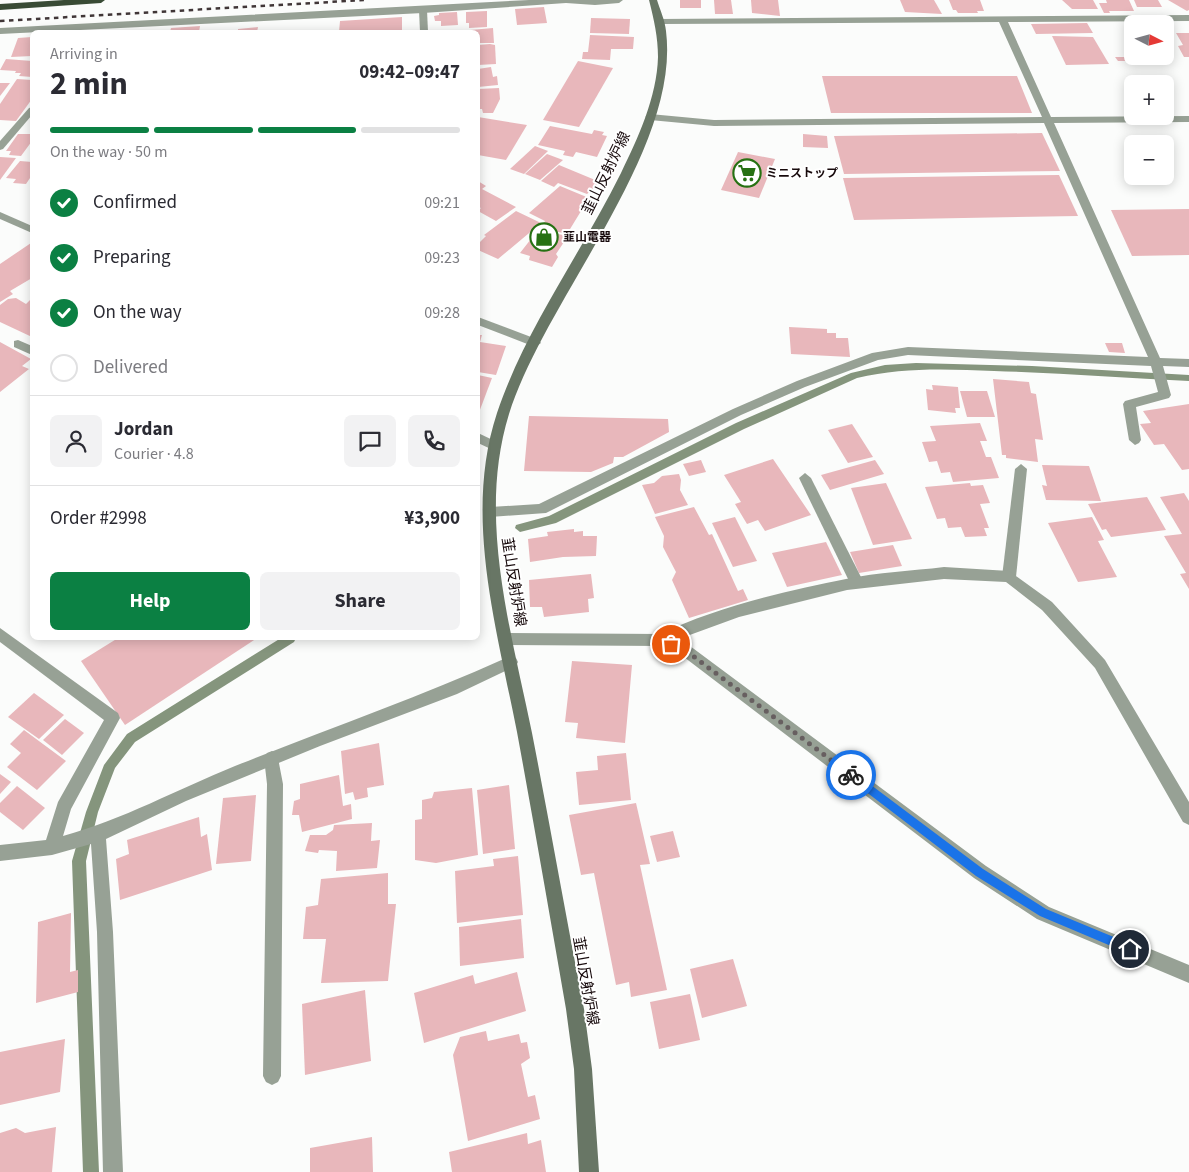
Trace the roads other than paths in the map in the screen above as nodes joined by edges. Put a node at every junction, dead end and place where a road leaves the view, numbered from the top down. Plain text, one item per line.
1 (101, 0) edge
2 (618, 0) edge
3 (653, 0) edge
4 (0, 7) edge
5 (423, 10) junction
6 (1189, 18) edge
7 (1003, 20) junction
8 (661, 21) junction
9 (424, 30) edge
10 (0, 31) edge
11 (30, 112) edge
12 (650, 117) junction
13 (1189, 119) edge
14 (1048, 120) junction
15 (0, 147) edge
16 (1, 216) edge
17 (30, 229) edge
18 (480, 322) edge
19 (535, 343) junction
20 (18, 344) dead end
21 (30, 350) edge
22 (1189, 363) edge
23 (1157, 364) junction
24 (1162, 382) joint
25 (480, 439) edge
26 (1135, 440) dead end
27 (494, 445) junction
28 (1020, 469) dead end
29 (805, 478) dead end
30 (490, 512) junction
31 (1009, 577) junction
32 (857, 583) junction
33 (0, 634) edge
34 (507, 639) junction
35 (662, 640) junction
36 (511, 662) junction
37 (272, 758) junction
38 (1189, 817) edge
39 (98, 834) junction
40 (52, 847) junction
41 (0, 853) edge
42 (1189, 974) edge
43 (272, 1076) dead end
44 (113, 1172) edge
45 (589, 1172) edge

1 - 4 highway
2 - 5 street
3 - 8 main road, 韮山反射炉線
5 - 9 street
5 - 10 street
6 - 7 street
7 - 8 street
7 - 14 street
8 - 12 main road, 韮山反射炉線
11 - 15 street
12 - 14 street
12 - 19 main road, 韮山反射炉線
13 - 14 street
14 - 23 street
16 - 17 street
18 - 19 street
19 - 27 main road, 韮山反射炉線
20 - 21 street
22 - 23 street
23 - 24 street
23 - 30 street
24 - 26 street
25 - 27 street
27 - 30 main road, 韮山反射炉線
28 - 31 street
29 - 32 street
30 - 34 main road, 韮山反射炉線
31 - 32 street
31 - 38 street
32 - 35 street
33 - 40 street
34 - 35 street
34 - 36 main road, 韮山反射炉線
35 - 42 street
36 - 37 street
36 - 45 main road, 韮山反射炉線
37 - 39 street
37 - 43 street
39 - 40 street
39 - 44 street
40 - 41 street

